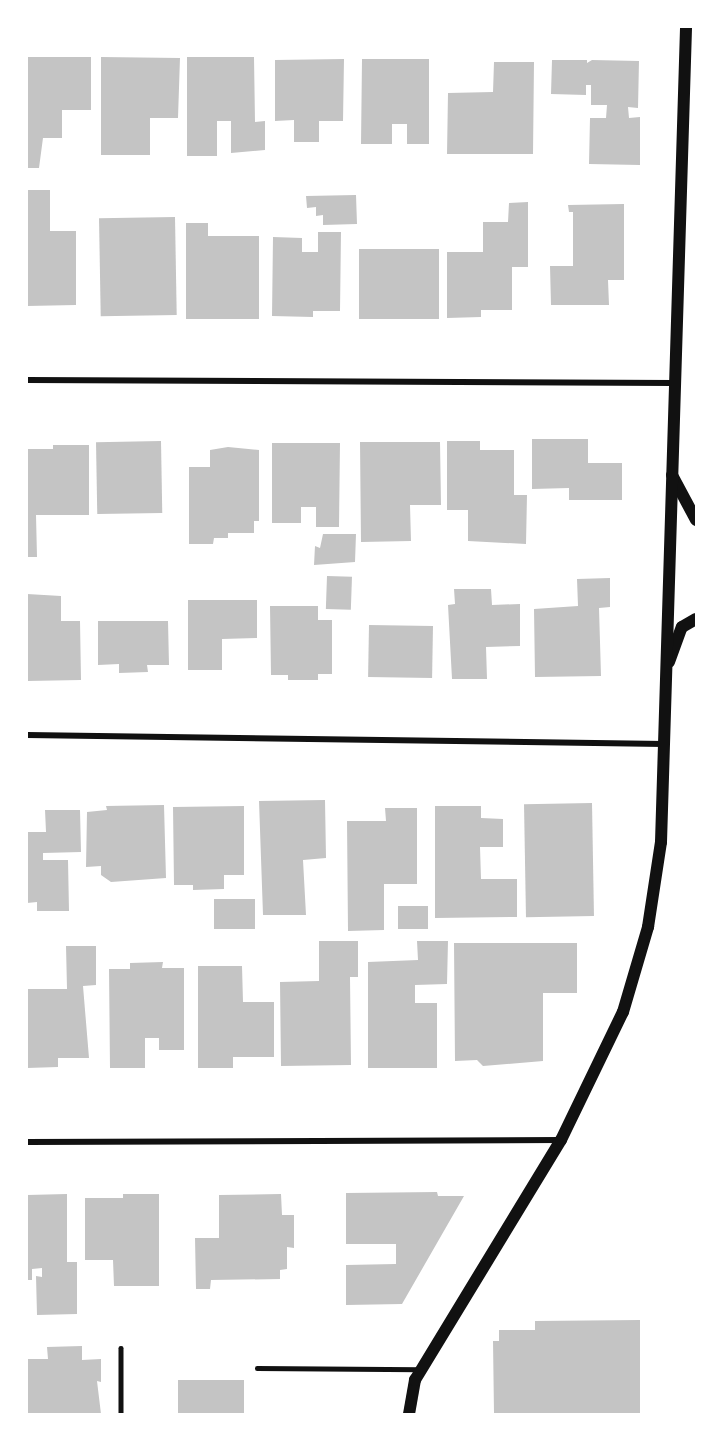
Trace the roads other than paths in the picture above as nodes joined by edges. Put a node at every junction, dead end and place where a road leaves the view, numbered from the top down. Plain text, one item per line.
1 (686, 27) edge
2 (27, 380) edge
3 (674, 383) junction
4 (671, 474) junction
5 (696, 520) edge
6 (696, 619) edge
7 (666, 670) junction
8 (27, 735) edge
9 (664, 744) junction
10 (561, 1140) junction
11 (27, 1143) edge
12 (121, 1348) dead end
13 (257, 1368) dead end
14 (422, 1369) junction
15 (122, 1414) edge
16 (409, 1414) edge

1 - 3 main road
2 - 3 street
3 - 4 main road
4 - 5 main road
4 - 7 main road
6 - 7 main road
7 - 9 main road
8 - 9 street
9 - 10 main road
10 - 11 street
10 - 14 main road
12 - 15 lane
13 - 14 lane
14 - 16 main road

